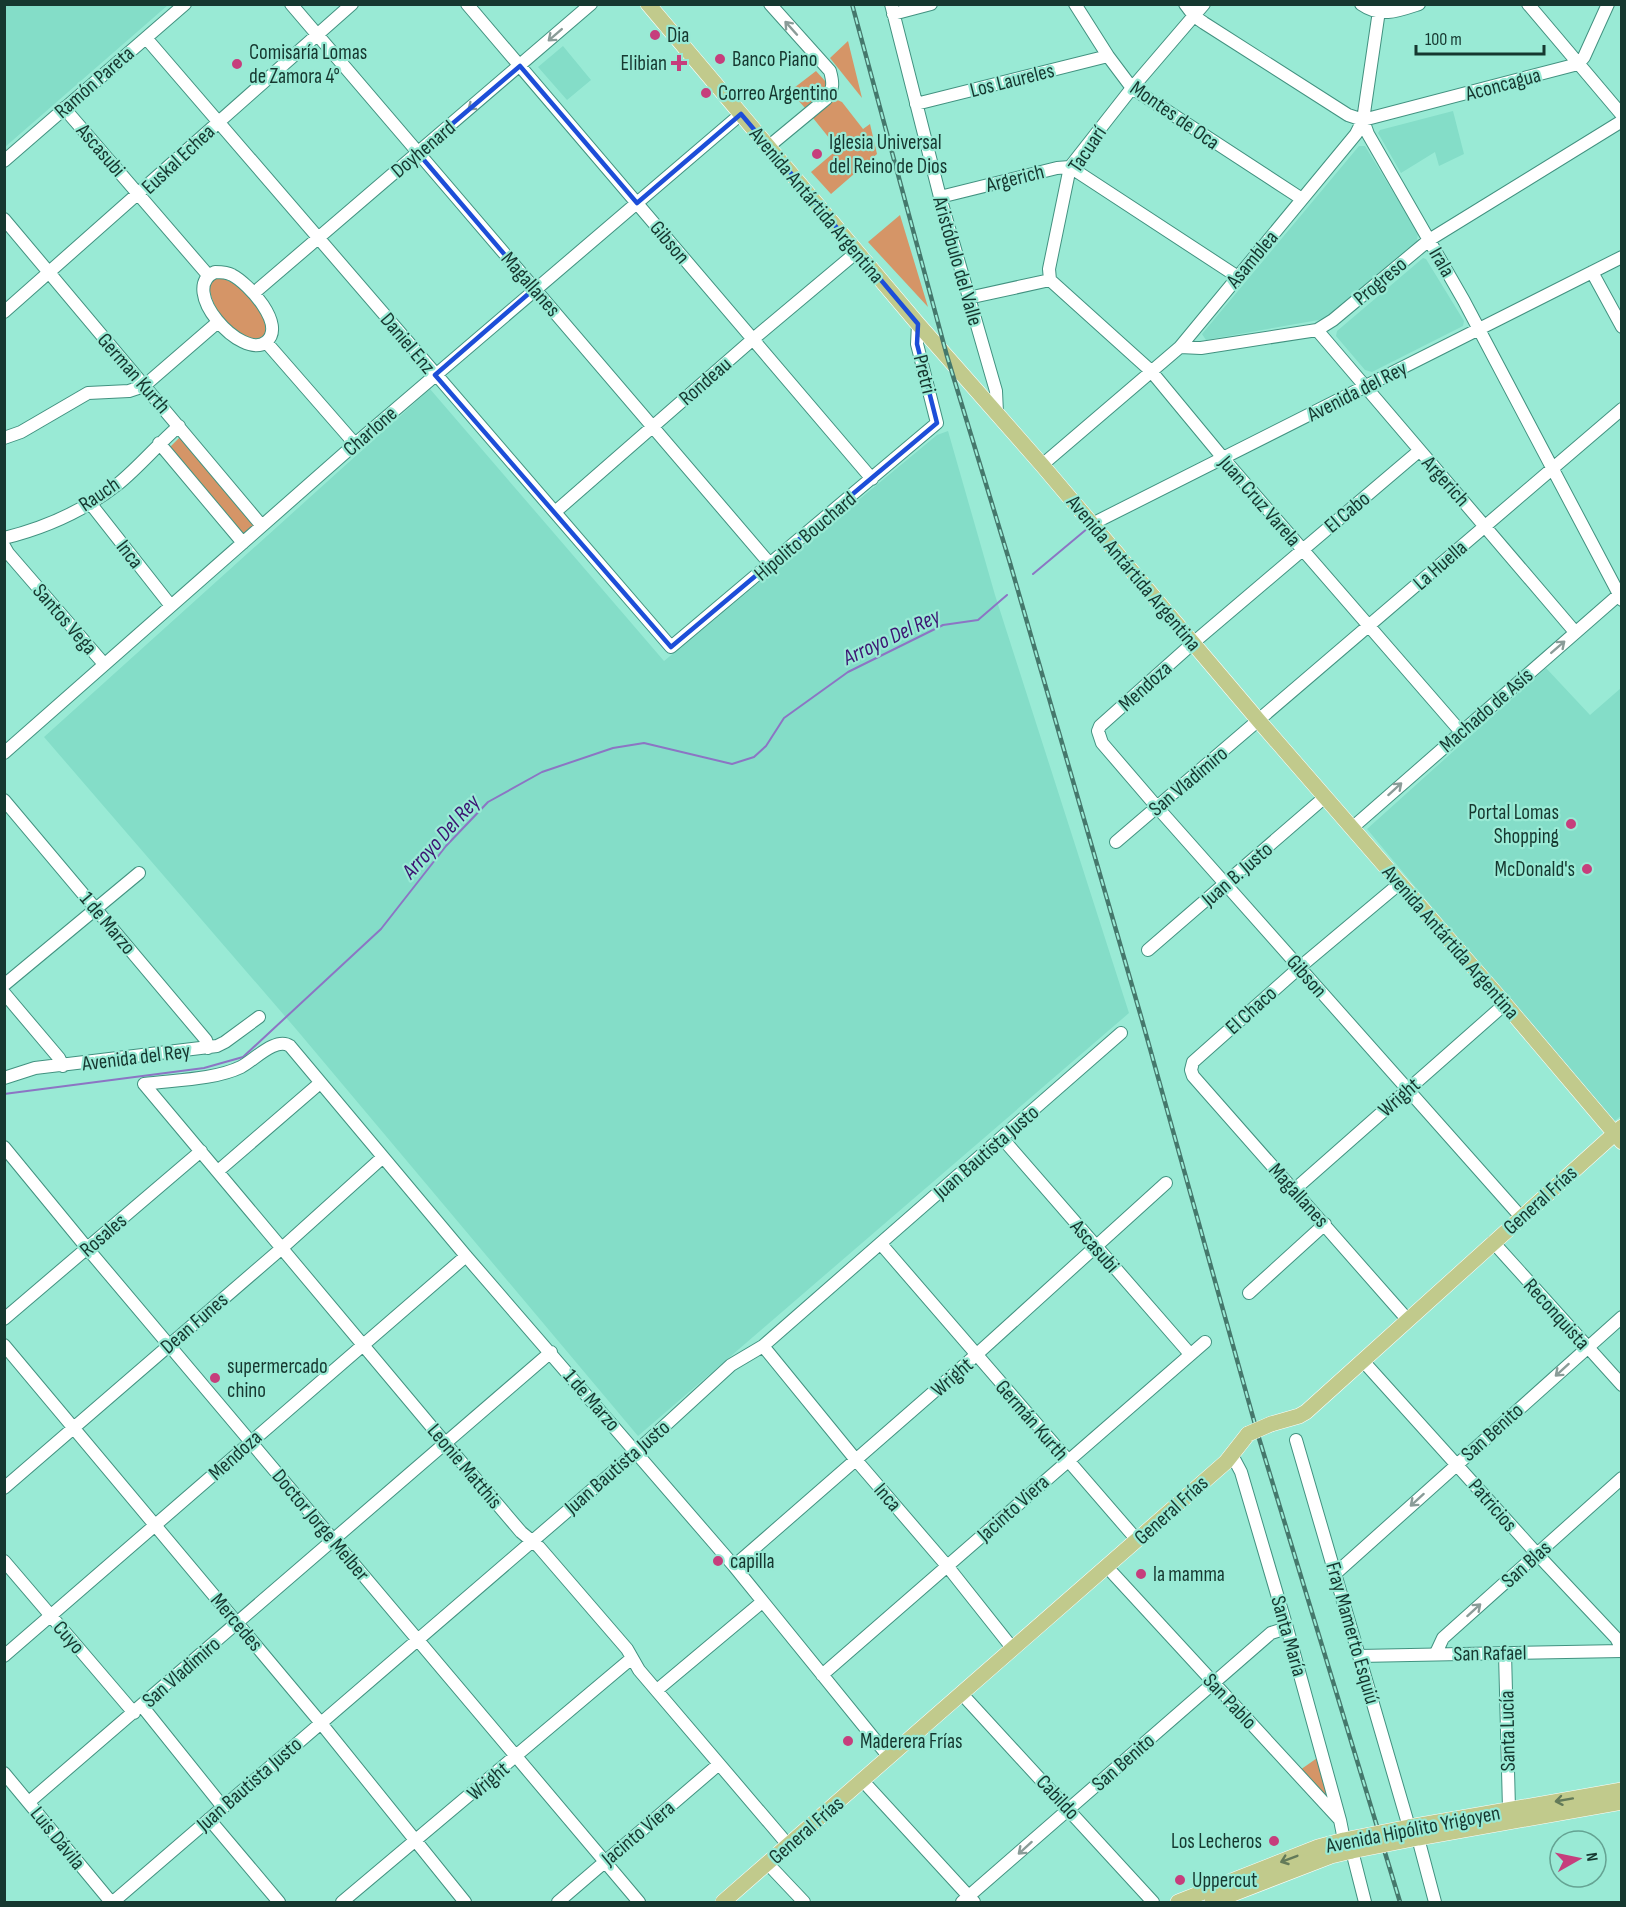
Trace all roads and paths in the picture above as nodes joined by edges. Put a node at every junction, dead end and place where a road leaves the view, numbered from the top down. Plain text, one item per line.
1 (184, 4) edge
2 (291, 4) edge
3 (352, 4) edge
4 (467, 4) edge
5 (591, 4) edge
6 (648, 4) edge
7 (771, 4) edge
8 (931, 4) edge
9 (1075, 4) edge
10 (1185, 4) edge
11 (1204, 4) edge
12 (1361, 4) edge
13 (1419, 4) edge
14 (1528, 4) edge
15 (1608, 4) edge
16 (892, 9) edge
17 (1380, 9) edge
18 (1194, 16) junction
19 (318, 35) junction
20 (146, 38) junction
21 (1108, 56) junction
22 (1578, 64) junction
23 (520, 66) junction
24 (1132, 88) junction
25 (916, 105) junction
26 (64, 108) junction
27 (741, 114) junction
28 (1622, 115) edge
29 (1363, 120) junction
30 (219, 121) junction
31 (1622, 121) edge
32 (768, 147) junction
33 (418, 153) junction
34 (4, 161) edge
35 (1070, 167) junction
36 (140, 194) junction
37 (940, 197) junction
38 (1302, 199) junction
39 (637, 203) junction
40 (4, 219) edge
41 (320, 238) junction
42 (1429, 240) junction
43 (857, 252) junction
44 (1622, 257) edge
45 (1592, 272) junction
46 (49, 273) junction
47 (208, 275) junction
48 (1238, 277) junction
49 (1050, 279) junction
50 (534, 289) junction
51 (254, 293) junction
52 (968, 298) junction
53 (4, 312) edge
54 (218, 322) junction
55 (918, 324) junction
56 (1622, 327) edge
57 (1479, 329) junction
58 (1317, 330) junction
59 (753, 340) junction
60 (266, 342) junction
61 (1180, 347) junction
62 (1151, 371) junction
63 (435, 375) junction
64 (144, 386) junction
65 (1365, 387) junction
66 (1622, 409) edge
67 (997, 413) junction
68 (937, 423) joint
69 (179, 426) junction
70 (652, 426) junction
71 (4, 438) edge
72 (159, 443) junction
73 (355, 444) junction
74 (1419, 451) junction
75 (1223, 458) junction
76 (1042, 465) junction
77 (1553, 467) junction
78 (872, 479) junction
79 (90, 503) junction
80 (555, 512) junction
81 (1092, 524) junction
82 (1486, 525) junction
83 (262, 526) junction
84 (4, 538) edge
85 (243, 543) junction
86 (4, 546) edge
87 (1303, 550) junction
88 (770, 564) junction
89 (1620, 596) edge
90 (171, 606) junction
91 (1369, 627) junction
92 (1575, 632) junction
93 (1194, 643) junction
94 (671, 647) joint
95 (104, 664) junction
96 (1259, 721) junction
97 (1098, 731) joint
98 (1461, 732) junction
99 (4, 753) edge
100 (1325, 797) junction
101 (4, 801) edge
102 (1157, 807) junction
103 (1352, 828) junction
104 (1116, 842) dead end
105 (139, 873) dead end
106 (1226, 883) junction
107 (1399, 884) junction
108 (96, 909) junction
109 (1148, 950) dead end
110 (1300, 967) junction
111 (4, 985) edge
112 (4, 993) edge
113 (1505, 1004) junction
114 (259, 1017) dead end
115 (1121, 1033) dead end
116 (290, 1046) joint
117 (208, 1048) junction
118 (63, 1066) junction
119 (1191, 1070) joint
120 (4, 1078) edge
121 (320, 1083) junction
122 (144, 1084) joint
123 (1407, 1090) junction
124 (1619, 1134) edge
125 (1002, 1138) junction
126 (5, 1150) edge
127 (201, 1151) junction
128 (383, 1157) junction
129 (218, 1171) junction
130 (1166, 1183) dead end
131 (1294, 1190) junction
132 (1521, 1217) junction
133 (1325, 1224) junction
134 (1493, 1242) junction
135 (881, 1244) junction
136 (1096, 1247) junction
137 (87, 1248) junction
138 (282, 1248) junction
139 (466, 1256) junction
140 (1249, 1293) dead end
141 (1622, 1317) edge
142 (4, 1319) edge
143 (1407, 1319) junction
144 (1204, 1342) dead end
145 (170, 1344) junction
146 (4, 1345) edge
147 (364, 1345) junction
148 (763, 1346) junction
149 (1587, 1347) junction
150 (551, 1352) junction
151 (1190, 1354) junction
152 (976, 1355) junction
153 (1363, 1361) junction
154 (1622, 1385) edge
155 (73, 1428) junction
156 (251, 1440) junction
157 (1296, 1440) dead end
158 (446, 1444) junction
159 (636, 1452) junction
160 (1232, 1455) junction
161 (856, 1460) junction
162 (1067, 1460) junction
163 (1457, 1463) junction
164 (1622, 1479) edge
165 (4, 1488) edge
166 (156, 1526) junction
167 (333, 1539) junction
168 (1137, 1540) junction
169 (531, 1541) junction
170 (1537, 1554) junction
171 (4, 1561) edge
172 (734, 1566) junction
173 (948, 1567) junction
174 (1107, 1567) junction
175 (1336, 1573) junction
176 (762, 1602) junction
177 (51, 1616) junction
178 (237, 1623) junction
179 (1287, 1628) junction
180 (417, 1639) junction
181 (1013, 1649) junction
182 (1622, 1650) edge
183 (1436, 1653) junction
184 (1505, 1653) junction
185 (4, 1656) edge
186 (1359, 1656) junction
187 (632, 1658) junction
188 (822, 1675) junction
189 (1214, 1684) junction
190 (657, 1690) junction
191 (962, 1693) junction
192 (138, 1709) junction
193 (320, 1722) junction
194 (517, 1757) junction
195 (889, 1757) junction
196 (719, 1764) junction
197 (4, 1773) edge
198 (862, 1780) junction
199 (1622, 1790) edge
200 (29, 1802) junction
201 (1622, 1802) edge
202 (223, 1807) junction
203 (1069, 1809) junction
204 (1509, 1809) junction
205 (209, 1818) junction
206 (1340, 1820) junction
207 (1413, 1833) junction
208 (416, 1841) junction
209 (789, 1846) junction
210 (1348, 1846) junction
211 (605, 1862) junction
212 (768, 1864) junction
213 (968, 1901) edge
214 (112, 1902) edge
215 (279, 1902) edge
216 (342, 1902) edge
217 (465, 1902) edge
218 (558, 1902) edge
219 (639, 1902) edge
220 (723, 1902) edge
221 (804, 1902) edge
222 (1154, 1902) edge
223 (1178, 1902) edge
224 (1212, 1902) edge
225 (1365, 1902) edge
226 (1435, 1902) edge

1 - 20 street, Ramón Pareta
2 - 19 street, Magallanes
3 - 19 street, Euskal Echea
4 - 23 street, Gibson
5 -> 23 street, Doyhenard
6 - 27 main road, Avenida Antártida Argentina
32 -> 7 street
8 - 16 street
9 - 21 street, Montes de Oca
10 - 18 street
11 - 18 street, Tacuarí
12 - 17 street
13 - 17 street
14 - 22 street
15 - 22 street
16 - 25 street, Aristóbulo del Valle
17 - 29 street, Asamblea
18 - 24 street, Tacuarí
18 - 29 street
19 - 30 street, Euskal Echea
19 - 33 street, Magallanes
20 - 26 street, Ramón Pareta
20 - 30 street, Daniel Enz
21 - 24 street, Montes de Oca
21 - 25 street, Los Laureles
22 - 28 street
22 - 29 street, Aconcagua
23 -> 33 street, Doyhenard
23 - 39 street, Gibson
24 - 35 street, Tacuarí
24 - 38 street, Montes de Oca
25 - 37 street, Aristóbulo del Valle
26 - 34 street, Ramón Pareta
26 - 36 street, Ascasubi
27 - 32 main road, Avenida Antártida Argentina
27 - 39 street, Charlone
29 - 38 street, Asamblea
29 - 42 street, Irala
30 - 36 street, Euskal Echea
30 - 41 street, Daniel Enz
31 - 42 street, Progreso
32 - 43 main road, Avenida Antártida Argentina
33 - 41 street, Doyhenard
33 - 50 street, Magallanes
35 - 37 street, Argerich
35 - 48 street, Argerich
35 - 49 street, Tacuarí
36 - 46 street, Euskal Echea
36 - 47 street, Ascasubi
37 - 52 street, Aristóbulo del Valle
38 - 48 street, Asamblea
39 - 50 street, Charlone
39 - 59 street, Gibson
40 - 46 street, German Kurth
41 - 51 street, Doyhenard
41 - 63 street, Daniel Enz
42 - 57 street, Irala
42 - 58 street, Progreso
43 - 55 main road, Avenida Antártida Argentina
43 - 59 street, Rondeau
44 - 45 street, Avenida del Rey
45 - 56 street
45 - 57 street, Avenida del Rey
46 - 53 street, Euskal Echea
46 - 64 street, German Kurth
47 - 51 street
47 - 54 street
48 - 61 street, Asamblea
49 - 52 street
49 - 62 street, Juan Cruz Varela
50 - 63 street, Charlone
50 - 70 street, Magallanes
51 - 60 street
52 - 67 street, Aristóbulo del Valle
54 - 60 street
54 - 64 street
55 - 67 main road, Avenida Antártida Argentina
55 - 68 street, Pretri
57 - 65 street, Avenida del Rey
57 - 77 street, Irala
58 - 61 street, Progreso
58 - 65 street, Argerich
59 - 70 street, Rondeau
59 - 78 street, Gibson
60 - 73 street
61 - 62 street, Asamblea
62 - 75 street, Juan Cruz Varela
62 - 76 street, Asamblea
63 - 73 street, Charlone
63 - 80 street, Daniel Enz
64 - 69 street, German Kurth
64 - 71 street
65 - 74 street, Argerich
65 - 75 street, Avenida del Rey
66 - 77 street, La Huella
67 - 76 main road, Avenida Antártida Argentina
68 - 78 street, Hipolito Bouchard
69 - 72 street, Rauch
69 - 83 street, German Kurth
70 - 80 street, Rondeau
70 - 88 street, Magallanes
72 - 79 street, Rauch
72 - 85 street
73 - 83 street, Charlone
74 - 82 street, Argerich
74 - 87 street, El Cabo
75 - 81 street, Avenida del Rey
75 - 87 street, Juan Cruz Varela
76 - 81 main road, Avenida Antártida Argentina
77 - 82 street, La Huella
77 - 89 street, Irala
78 - 88 street, Hipolito Bouchard
79 - 84 street, Rauch
79 - 90 street, Inca
80 - 94 street, Daniel Enz
81 - 93 main road, Avenida Antártida Argentina
82 - 91 street, La Huella
82 - 92 street, Argerich
83 - 85 street, Charlone
85 - 90 street, Charlone
86 - 95 street, Santos Vega
87 - 91 street, Juan Cruz Varela
87 - 93 street, El Cabo
88 - 94 street, Hipolito Bouchard
89 - 92 street, Machado de Asís
90 - 95 street, Charlone
91 - 96 street, La Huella
91 - 98 street, Juan Cruz Varela
98 -> 92 street, Machado de Asís
93 - 96 main road, Avenida Antártida Argentina
93 - 97 street, Mendoza
95 - 99 street, Charlone
96 - 100 main road, Avenida Antártida Argentina
96 - 102 street, San Vladimiro
97 - 102 street, Gibson
103 -> 98 street, Machado de Asís
100 - 103 main road, Avenida Antártida Argentina
100 - 106 street, Juan B. Justo
101 - 108 street, 1 de Marzo
102 - 104 street, San Vladimiro
102 - 106 street, Gibson
103 - 107 main road, Avenida Antártida Argentina
105 - 108 street
106 - 109 street, Juan B. Justo
106 - 110 street, Gibson
107 - 110 street, El Chaco
107 - 113 main road, Avenida Antártida Argentina
108 - 111 street
108 - 117 street, 1 de Marzo
110 - 119 street, El Chaco
110 - 123 street, Gibson
112 - 118 street
113 - 123 street, Wright
113 - 124 main road, Avenida Antártida Argentina
114 - 117 street, Avenida del Rey
115 - 125 street, Juan Bautista Justo
116 - 121 street, 1 de Marzo
116 - 122 street, Avenida del Rey
117 - 118 street, Avenida del Rey
118 - 120 street, Avenida del Rey
119 - 131 street, Magallanes
121 - 128 street, 1 de Marzo
121 - 129 street
122 - 127 street, Leonie Matthis
123 - 131 street, Wright
123 - 132 street, Gibson
124 - 132 main road, General Frías
125 - 135 street, Juan Bautista Justo
125 - 136 street, Ascasubi
126 - 137 street, Doctor Jorge Melber
127 - 129 street, Leonie Matthis
127 - 137 street, Rosales
128 - 138 street, Dean Funes
128 - 139 street, 1 de Marzo
129 - 138 street, Leonie Matthis
130 - 136 street, Wright
131 - 133 street, Magallanes
132 - 134 main road, General Frías
133 - 140 street
133 - 143 street, Magallanes
134 - 143 main road, General Frías
134 - 149 street, Reconquista
135 - 148 street, Juan Bautista Justo
135 - 152 street, Germán Kurth
136 - 151 street, Ascasubi
136 - 152 street, Wright
137 - 142 street, Rosales
137 - 145 street, Doctor Jorge Melber
138 - 145 street, Dean Funes
138 - 147 street, Leonie Matthis
139 - 147 street, Mendoza
139 - 150 street, 1 de Marzo
141 - 149 street, San Benito
143 - 153 main road, General Frías
144 - 151 street, Jacinto Viera
145 - 155 street, Dean Funes
145 - 156 street, Doctor Jorge Melber
146 - 155 street, Mercedes
147 - 156 street, Mendoza
147 - 158 street, Leonie Matthis
148 - 159 street, Juan Bautista Justo
148 - 161 street, Inca
149 - 154 street, Reconquista
149 -> 163 street, San Benito
150 - 158 street, San Vladimiro
150 - 159 street, 1 de Marzo
151 - 162 street, Jacinto Viera
152 - 161 street, Wright
152 - 162 street, Germán Kurth
153 - 160 main road, General Frías, bridge
153 - 163 street, Patricios
155 - 165 street, Dean Funes
155 - 166 street, Mercedes
156 - 166 street, Mendoza
156 - 167 street, Doctor Jorge Melber
157 - 175 street, Fray Mamerto Esquiú
158 - 167 street, San Vladimiro
158 - 169 street, Leonie Matthis
159 - 169 street, Juan Bautista Justo
159 - 172 street, 1 de Marzo
160 - 168 main road, General Frías
160 - 179 street, Santa María
161 - 172 street, Wright
161 - 173 street, Inca
162 - 168 street, Germán Kurth
162 - 173 street, Jacinto Viera
163 - 170 street, Patricios
163 -> 175 street, San Benito
164 - 170 street, San Blas
166 - 177 street, Mendoza
166 - 178 street, Mercedes
167 - 178 street, San Vladimiro
167 - 180 street, Doctor Jorge Melber
168 - 174 main road, General Frías
169 - 180 street, Juan Bautista Justo
169 - 187 street, Leonie Matthis
170 - 182 street, Patricios
183 -> 170 street, San Blas
171 - 177 street, Cuyo
172 - 176 street, 1 de Marzo
173 - 181 street, Inca
173 - 188 street, Jacinto Viera
174 - 181 main road, General Frías
174 - 189 street, San Pablo
175 - 186 street, Fray Mamerto Esquiú
176 - 188 street, 1 de Marzo
176 - 190 street
177 - 185 street, Mendoza
177 - 192 street, Cuyo
178 - 192 street, San Vladimiro
178 - 193 street, Mercedes
179 - 189 street, San Benito
179 - 206 street, Santa María
180 - 193 street, Juan Bautista Justo
180 - 194 street, Doctor Jorge Melber
181 - 191 main road, General Frías
182 - 184 street, San Rafael
183 - 184 street, San Rafael
183 - 186 street, San Rafael
184 - 204 street, Santa Lucía
186 - 207 street, Fray Mamerto Esquiú
187 - 190 street, Leonie Matthis
187 - 194 street, Wright
188 - 195 street, 1 de Marzo
189 - 203 street, San Benito
189 - 206 street, San Pablo
190 - 196 street, Leonie Matthis
191 - 195 main road, General Frías
191 - 203 street, Cabildo
192 - 200 street, San Vladimiro
192 - 202 street, Cuyo
193 - 202 street, Juan Bautista Justo
193 - 208 street, Mercedes
194 - 208 street, Wright
194 - 211 street, Doctor Jorge Melber
195 - 198 main road, General Frías
196 - 209 street, Leonie Matthis
196 - 211 street, Jacinto Viera
197 - 200 street, Luis Dávila
198 - 209 main road, General Frías
198 - 213 street
199 -> 204 main road, Avenida Hipólito Yrigoyen
200 - 214 street, Luis Dávila
201 - 207 main road, Avenida Hipólito Yrigoyen
202 - 205 street, Juan Bautista Justo
203 -> 213 street, San Benito
203 - 222 street, Cabildo
204 - 207 main road, Avenida Hipólito Yrigoyen
205 - 214 street, Juan Bautista Justo
205 - 215 street
206 - 210 street
207 - 210 main road, Avenida Hipólito Yrigoyen, bridge
207 - 226 street, Fray Mamerto Esquiú
208 - 216 street, Wright
208 - 217 street, Mercedes
209 - 212 main road, General Frías
210 -> 223 main road, Avenida Hipólito Yrigoyen
210 - 224 main road, Avenida Hipólito Yrigoyen
210 - 225 street
211 - 218 street, Jacinto Viera
211 - 219 street, Doctor Jorge Melber
212 - 220 main road, General Frías
212 - 221 street

